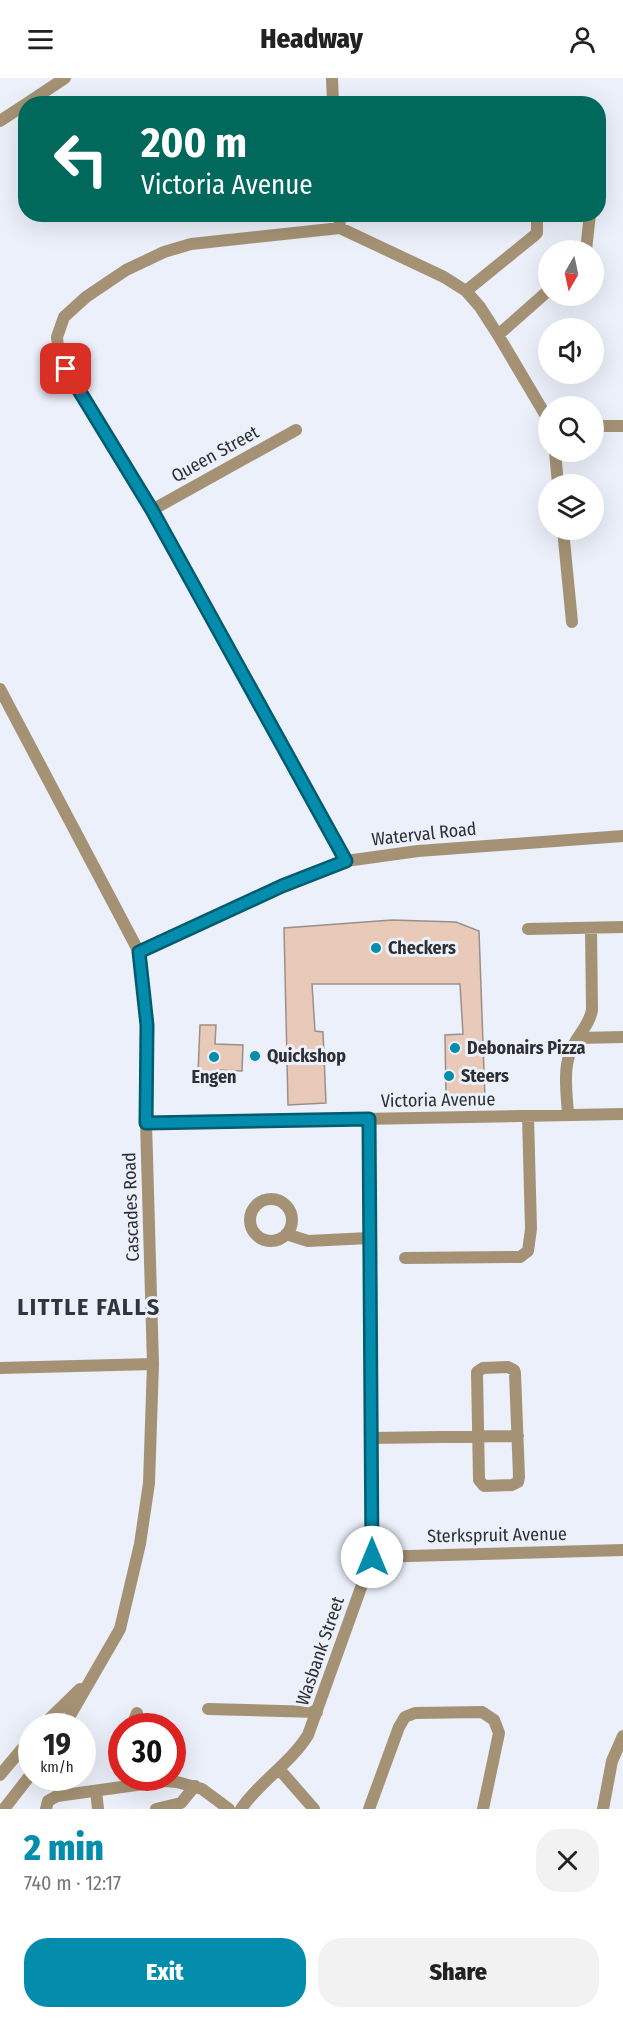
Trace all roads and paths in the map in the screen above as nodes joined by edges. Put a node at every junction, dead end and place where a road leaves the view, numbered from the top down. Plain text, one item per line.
1 (65, 78) edge
2 (332, 78) edge
3 (38, 96) edge
4 (333, 96) edge
5 (18, 109) edge
6 (0, 121) edge
7 (340, 222) edge
8 (537, 222) edge
9 (589, 222) edge
10 (340, 228) junction
11 (587, 240) edge
12 (466, 291) junction
13 (538, 299) edge
14 (498, 334) junction
15 (538, 402) edge
16 (604, 426) edge
17 (623, 426) edge
18 (296, 430) dead end
19 (152, 510) junction
20 (564, 540) edge
21 (572, 622) dead end
22 (0, 689) edge
23 (623, 836) edge
24 (346, 861) junction
25 (623, 927) edge
26 (591, 928) junction
27 (528, 929) dead end
28 (139, 952) junction
29 (623, 1037) edge
30 (579, 1038) junction
31 (623, 1114) edge
32 (568, 1115) junction
33 (528, 1116) junction
34 (369, 1119) junction
35 (146, 1123) junction
36 (286, 1234) dead end
37 (369, 1238) junction
38 (405, 1258) dead end
39 (153, 1364) junction
40 (0, 1368) edge
41 (518, 1436) junction
42 (478, 1437) junction
43 (371, 1438) junction
44 (623, 1550) edge
45 (372, 1557) junction
46 (92, 1677) junction
47 (208, 1709) dead end
48 (317, 1712) junction
49 (55, 1713) edge
50 (71, 1713) edge
51 (623, 1736) edge
52 (18, 1754) edge
53 (279, 1768) junction
54 (0, 1775) edge
55 (186, 1784) edge
56 (195, 1786) junction
57 (108, 1788) edge
58 (18, 1791) edge
59 (96, 1791) junction
60 (4, 1809) edge
61 (46, 1809) edge
62 (98, 1809) edge
63 (156, 1809) edge
64 (229, 1809) edge
65 (241, 1809) edge
66 (314, 1809) edge
67 (369, 1809) edge
68 (483, 1809) edge
69 (603, 1809) edge

1 - 3 street
2 - 4 street
5 - 6 street
7 - 10 street
8 - 12 street
9 - 11 street
10 - 12 street
10 - 19 street
12 - 14 street
13 - 14 street
14 - 15 street
16 - 17 street
18 - 19 street, Queen Street
19 - 24 street
20 - 21 street
22 - 28 street, Cascades Road
23 - 24 street, Waterval Road
24 - 28 street, Waterval Road
25 - 26 street
26 - 27 street
26 - 30 street
28 - 35 street, Cascades Road
29 - 30 street
30 - 32 street
31 - 32 street, Victoria Avenue
32 - 33 street, Victoria Avenue
33 - 34 street, Victoria Avenue
33 - 38 street
34 - 35 street, Victoria Avenue
34 - 37 street, Wasbank Street
35 - 39 street, Cascades Road
36 - 37 street
37 - 43 street, Wasbank Street
39 - 40 street
39 - 46 street, Cascades Road
41 - 42 street
41 - 42 street
41 - 42 street
42 - 43 street
43 - 45 street, Wasbank Street
44 - 45 street, Sterkspruit Avenue
45 - 48 street, Wasbank Street
46 - 49 street, Cascades Road
46 - 50 street, Cascades Road
47 - 48 street
48 - 53 street, Wasbank Street
51 - 69 street
52 - 54 street
53 - 65 street, Wasbank Street
53 - 66 street
55 - 56 street
56 - 63 street
56 - 64 street
57 - 59 street
58 - 60 street
59 - 61 street
59 - 62 street
67 - 68 street

